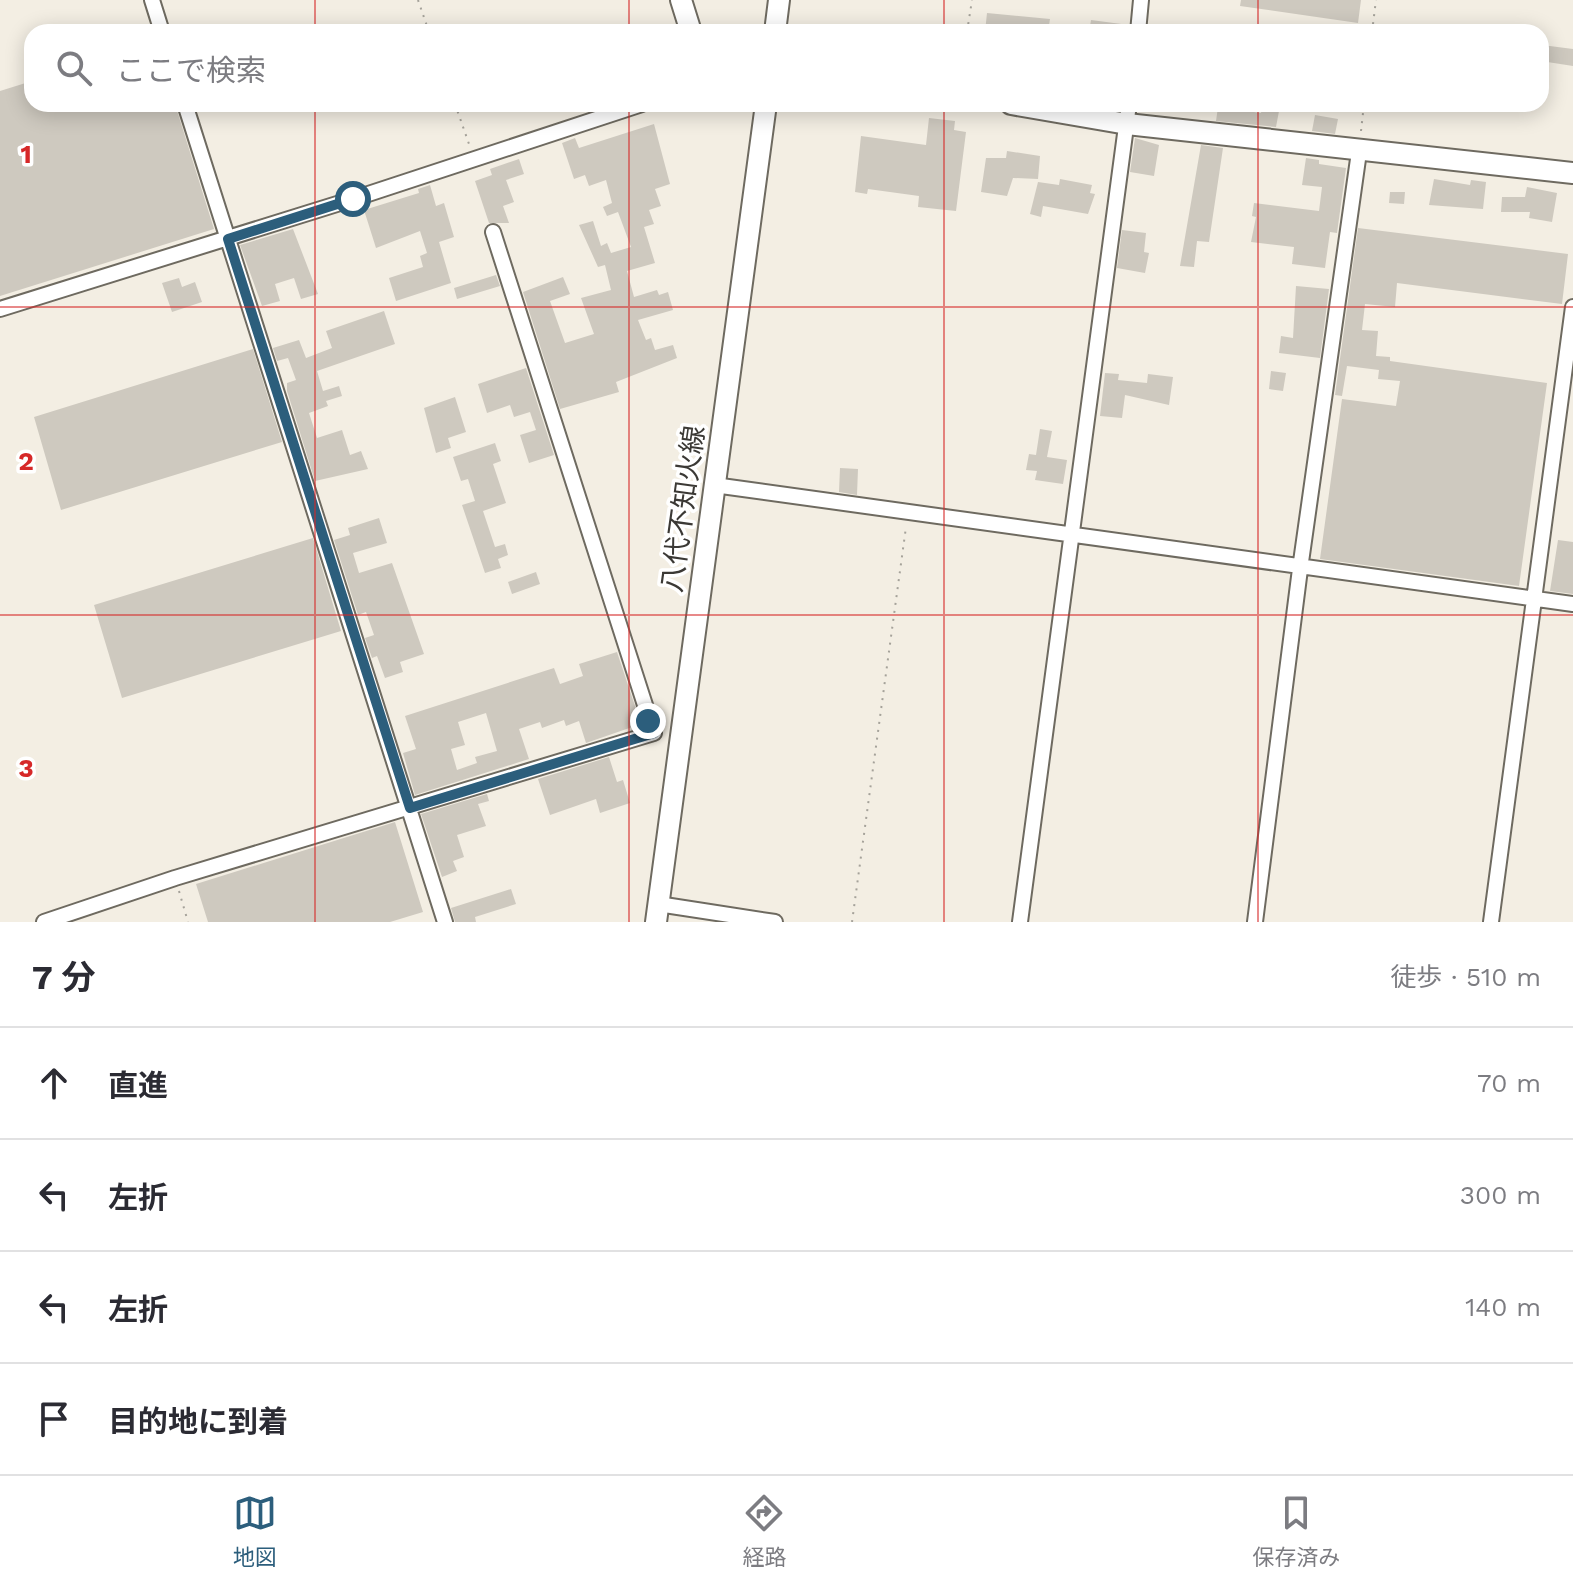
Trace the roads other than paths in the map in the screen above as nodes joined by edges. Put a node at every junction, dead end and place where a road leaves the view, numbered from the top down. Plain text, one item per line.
1 (152, 0) edge
2 (681, 0) edge
3 (779, 0) edge
4 (1141, 0) edge
5 (160, 24) edge
6 (688, 24) edge
7 (776, 24) edge
8 (1139, 24) edge
9 (188, 112) edge
10 (618, 112) edge
11 (765, 112) edge
12 (1105, 112) edge
13 (1128, 114) edge
14 (1359, 152) junction
15 (1573, 173) edge
16 (493, 232) dead end
17 (228, 239) junction
18 (1573, 307) edge
19 (0, 309) edge
20 (714, 485) junction
21 (1070, 532) junction
22 (1300, 569) junction
23 (1535, 599) junction
24 (1573, 604) edge
25 (410, 808) junction
26 (657, 913) edge
27 (44, 922) edge
28 (445, 922) edge
29 (775, 922) edge
30 (1020, 922) edge
31 (1255, 922) edge
32 (1491, 922) edge

1 - 5 street
2 - 6 main road
3 - 7 main road
4 - 8 street
9 - 17 street
10 - 17 street
11 - 20 main road, 八代不知火線
12 - 13 main road
13 - 14 main road
13 - 21 street
14 - 15 main road
14 - 22 street
16 - 25 street
17 - 19 street
17 - 25 street
18 - 23 street
20 - 21 street
20 - 26 main road, 八代不知火線
21 - 22 street
21 - 30 street
22 - 23 street
22 - 31 street
23 - 24 street
23 - 32 street
25 - 27 street
25 - 28 street
26 - 29 street

